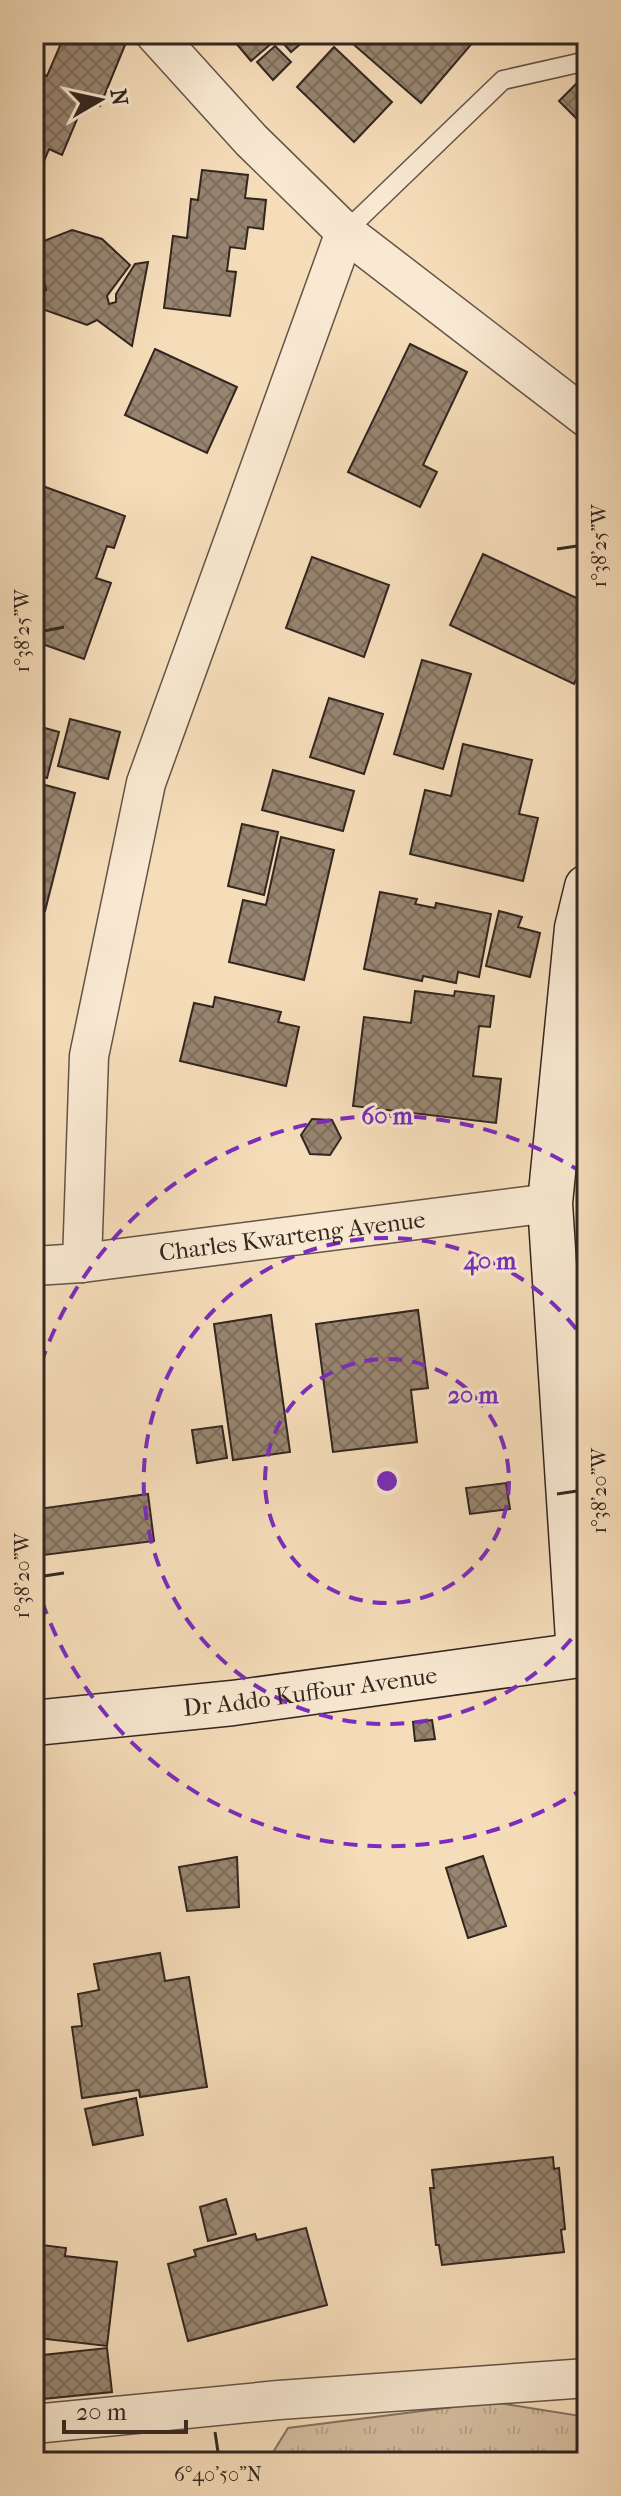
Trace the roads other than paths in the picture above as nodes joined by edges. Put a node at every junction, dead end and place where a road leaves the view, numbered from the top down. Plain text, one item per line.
1 (174, 40) edge
2 (587, 61) edge
3 (345, 232) junction
4 (587, 418) edge
5 (587, 887) edge
6 (550, 1203) junction
7 (82, 1263) junction
8 (34, 1266) edge
9 (583, 1654) edge
10 (34, 1723) edge
11 (587, 2378) edge
12 (34, 2424) edge

1 - 3 street
2 - 3 lane
3 - 4 street
3 - 7 street
5 - 6 street
6 - 7 street, Charles Kwarteng Avenue
6 - 9 street
7 - 8 street, Charles Kwarteng Avenue
9 - 10 street, Dr Addo Kuffour Avenue
11 - 12 street

